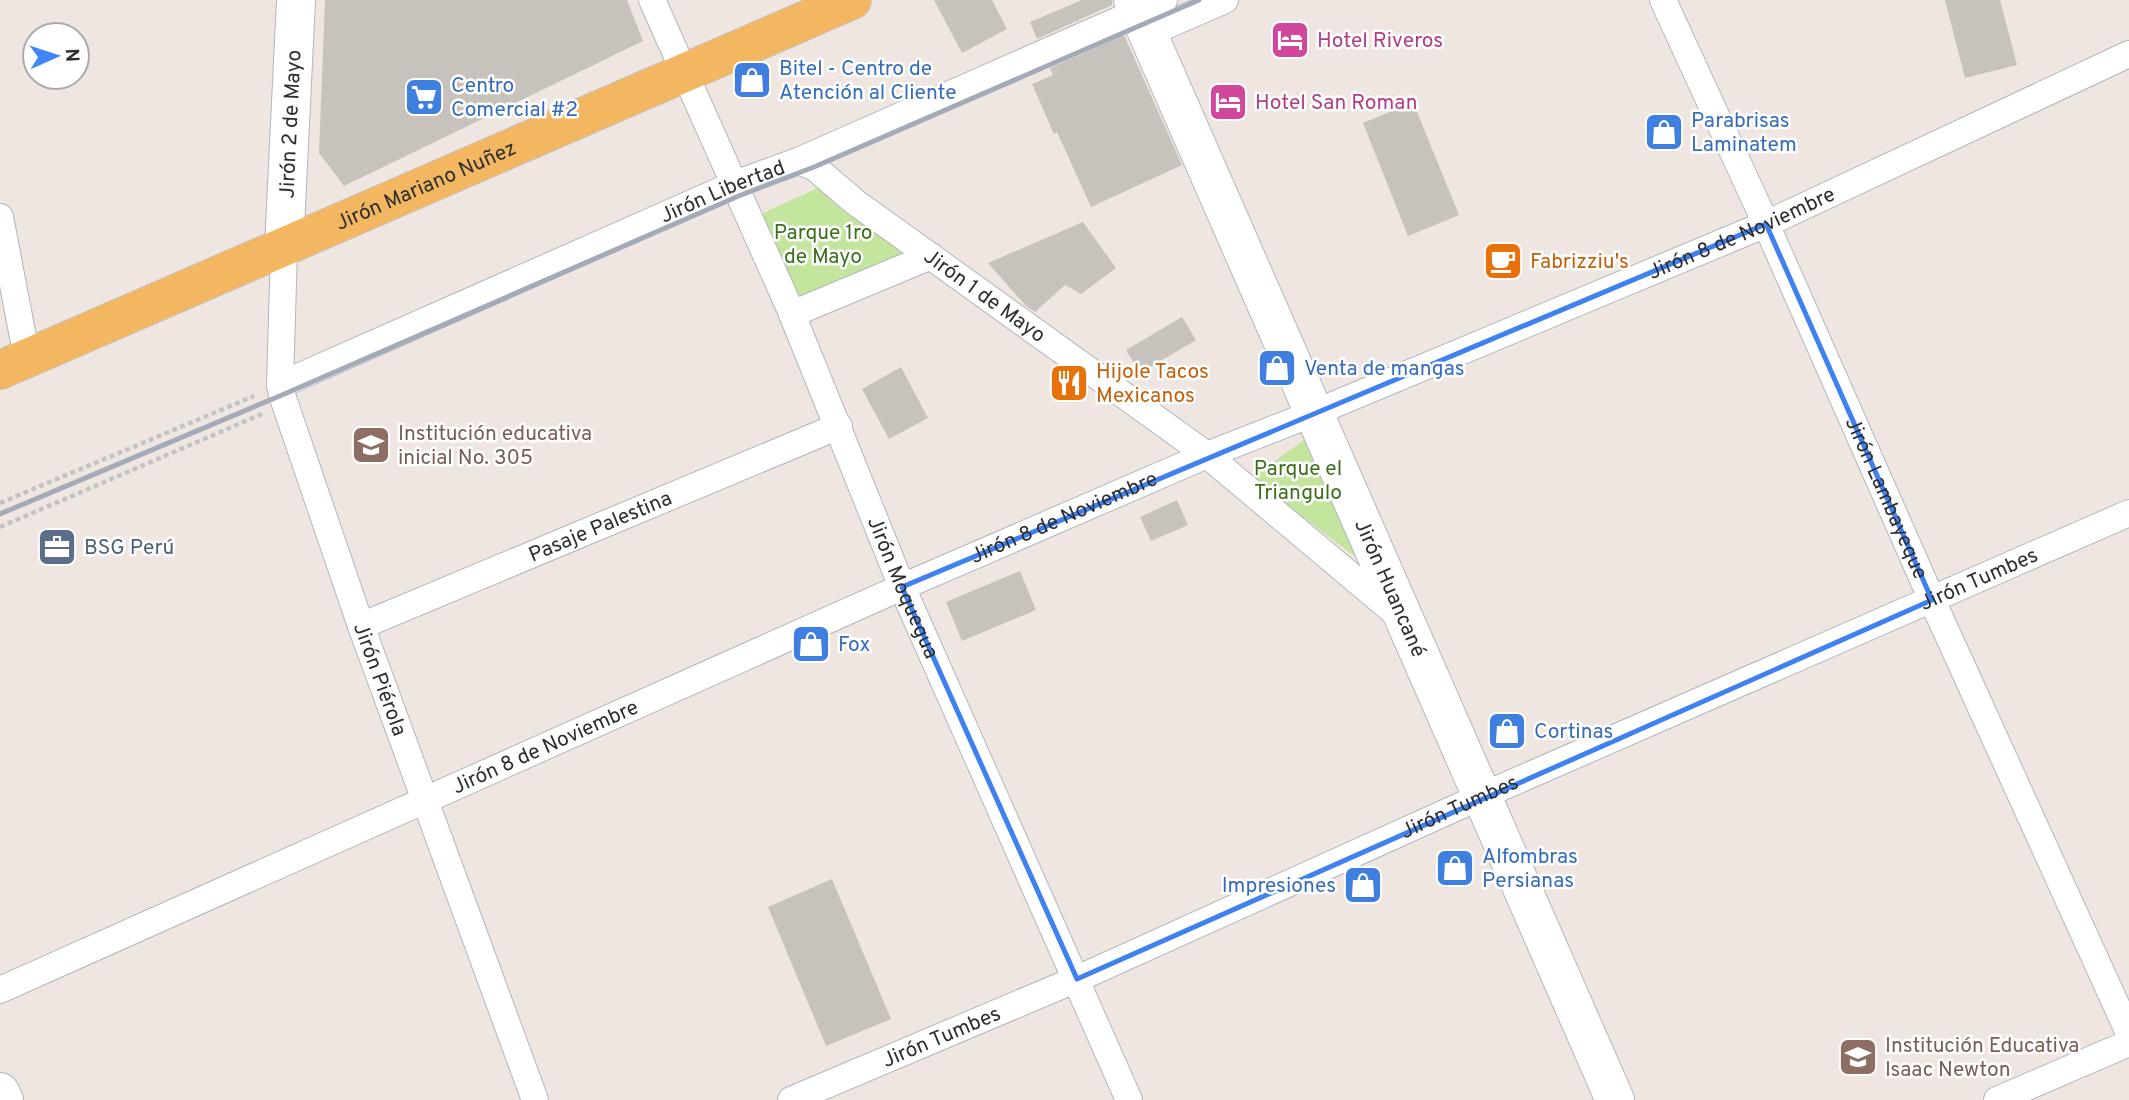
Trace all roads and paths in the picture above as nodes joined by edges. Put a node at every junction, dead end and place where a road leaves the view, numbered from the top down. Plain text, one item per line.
1 (296, 0) edge
2 (652, 0) edge
3 (852, 0) edge
4 (1225, 0) edge
5 (1663, 0) edge
6 (1146, 11) edge
7 (2129, 54) edge
8 (685, 72) junction
9 (798, 161) junction
10 (735, 184) junction
11 (0, 217) edge
12 (1766, 224) junction
13 (284, 248) junction
14 (931, 256) junction
15 (793, 314) junction
16 (14, 364) edge
17 (280, 385) junction
18 (1314, 413) junction
19 (839, 426) junction
20 (1207, 455) junction
21 (0, 503) edge
22 (2129, 513) edge
23 (902, 587) junction
24 (1932, 600) junction
25 (1405, 621) junction
26 (360, 626) junction
27 (1482, 796) junction
28 (424, 801) junction
29 (1077, 979) junction
30 (0, 990) edge
31 (2129, 1033) edge
32 (2129, 1043) edge
33 (0, 1092) edge
34 (4, 1100) edge
35 (535, 1100) edge
36 (791, 1100) edge
37 (1129, 1100) edge
38 (1615, 1100) edge
39 (1997, 1100) edge

1 - 13 street, Jirón 2 de Mayo
2 - 8 street, Jirón Moquegua
3 - 8 main road, Jirón Mariano Nuñez
4 - 6 street, Jirón Libertad
5 - 12 street, Jirón Lambayeque
6 - 9 street, Jirón Libertad
6 - 18 street, Jirón Huancané
7 - 12 street, Jirón 8 de Noviembre
8 - 10 street, Jirón Moquegua
8 - 13 main road, Jirón Mariano Nuñez
9 - 10 street, Jirón Libertad
9 - 14 street, Jirón 1 de Mayo
10 - 15 street, Jirón Moquegua
10 - 17 street, Jirón Libertad
11 - 16 street
12 - 18 street, Jirón 8 de Noviembre
12 - 24 street, Jirón Lambayeque
13 - 16 main road, Jirón Mariano Nuñez
13 - 17 street, Jirón Piérola
14 - 15 street
14 - 20 street, Jirón 1 de Mayo
15 - 19 street, Jirón Moquegua
17 - 21 path
17 - 26 street, Jirón Piérola
18 - 20 street, Jirón 8 de Noviembre
18 - 25 street, Jirón Huancané
19 - 23 street, Jirón Moquegua
19 - 26 street, Pasaje Palestina
20 - 23 street, Jirón 8 de Noviembre
20 - 25 street, Jirón 1 de Mayo
22 - 24 street, Jirón Tumbes
23 - 28 street, Jirón 8 de Noviembre
23 - 29 street, Jirón Moquegua
24 - 27 street, Jirón Tumbes
24 - 31 street, Jirón Lambayeque
25 - 27 street, Jirón Huancané
26 - 28 street, Jirón Piérola
27 - 29 street, Jirón Tumbes
27 - 38 street, Jirón Huancané
28 - 30 street, Jirón 8 de Noviembre
28 - 35 street, Jirón Piérola
29 - 36 street, Jirón Tumbes
29 - 37 street, Jirón Moquegua
32 - 39 street
33 - 34 street

